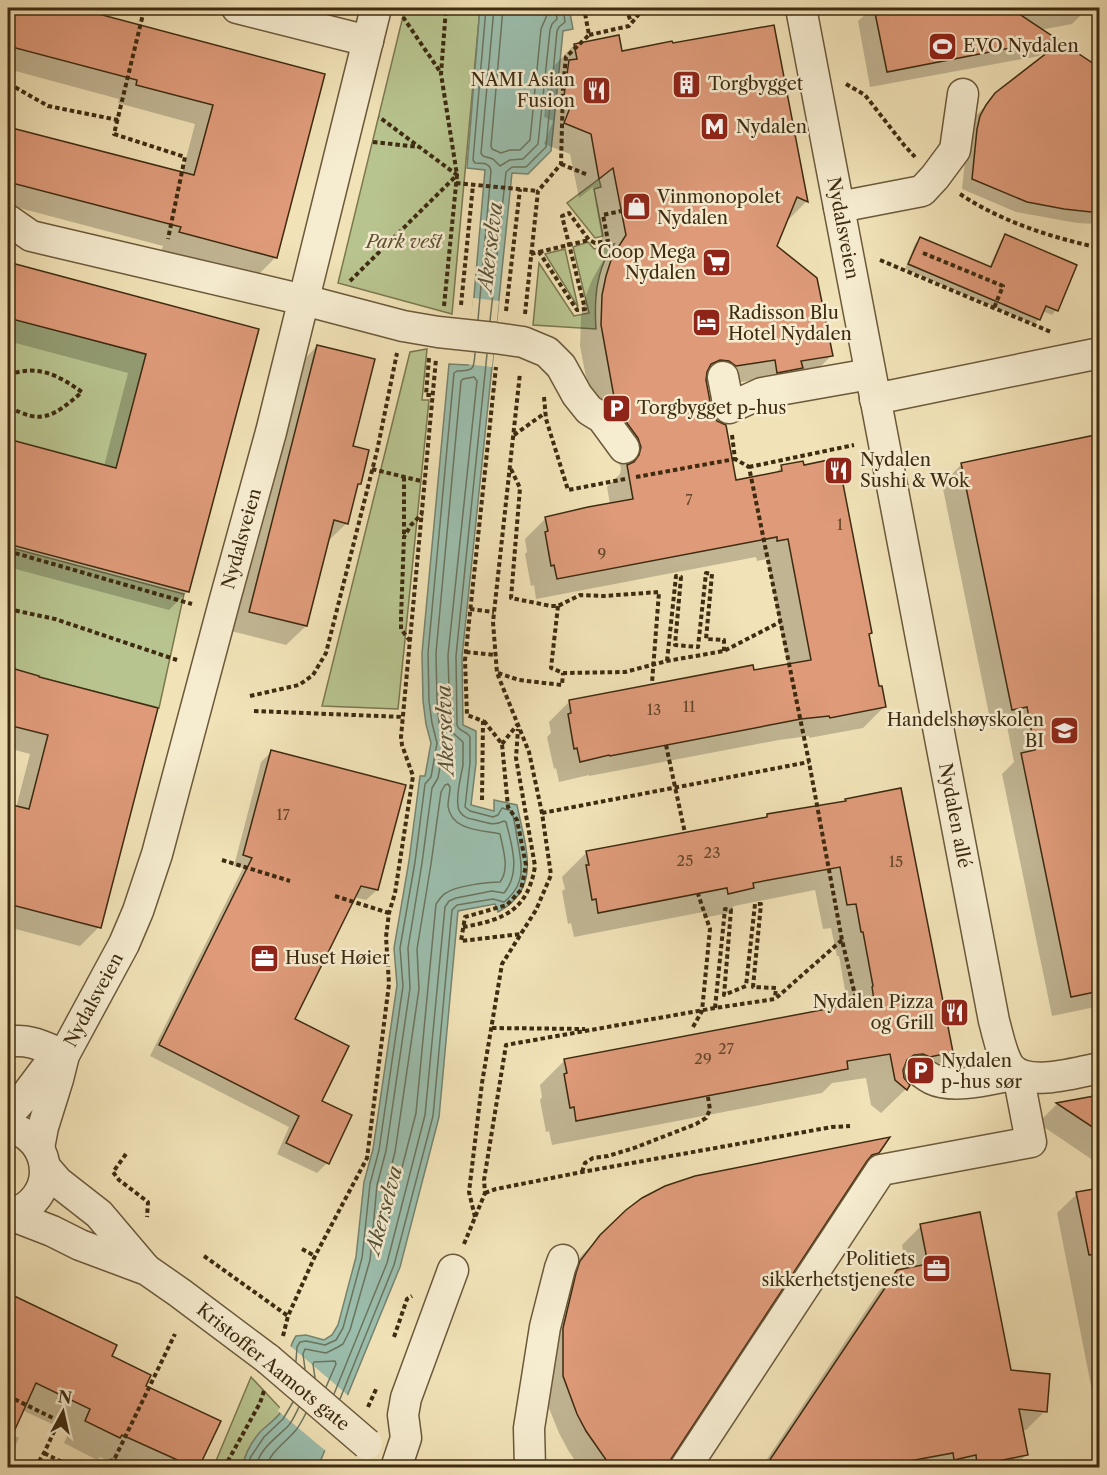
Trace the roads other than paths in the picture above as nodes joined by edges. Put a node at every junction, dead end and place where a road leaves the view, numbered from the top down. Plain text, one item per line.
1 (237, 8) edge
2 (376, 8) edge
3 (801, 8) edge
4 (368, 41) junction
5 (963, 94) dead end
6 (839, 207) junction
7 (8, 220) edge
8 (304, 300) junction
9 (1100, 353) edge
10 (723, 377) dead end
11 (873, 386) junction
12 (624, 448) dead end
13 (8, 1042) edge
14 (63, 1055) junction
15 (1100, 1068) edge
16 (920, 1071) dead end
17 (1018, 1074) junction
18 (8, 1115) edge
19 (8, 1128) edge
20 (42, 1158) junction
21 (8, 1214) edge
22 (563, 1260) dead end
23 (147, 1270) junction
24 (453, 1270) dead end
25 (396, 1467) edge
26 (530, 1467) edge
27 (686, 1467) edge

1 - 4 street
2 - 4 street, Nydalsveien
3 - 6 street, Nydalsveien
4 - 8 street, Nydalsveien
5 - 6 street
6 - 11 street, Nydalsveien
7 - 8 street
8 - 12 street
8 - 14 street, Nydalsveien
9 - 11 street
10 - 11 street
11 - 17 street, Nydalen allé
13 - 14 street, Nydalsveien
14 - 18 street, Nydalsveien
14 - 20 street, Nydalsveien
15 - 17 street
16 - 17 street
17 - 27 street
19 - 20 street, Kristoffer Aamots gate
20 - 21 street, Nydalsveien
20 - 23 street, Kristoffer Aamots gate
21 - 23 street, Kristoffer Aamots gate
22 - 26 street
23 - 25 street, Kristoffer Aamots gate, bridge
24 - 25 street

